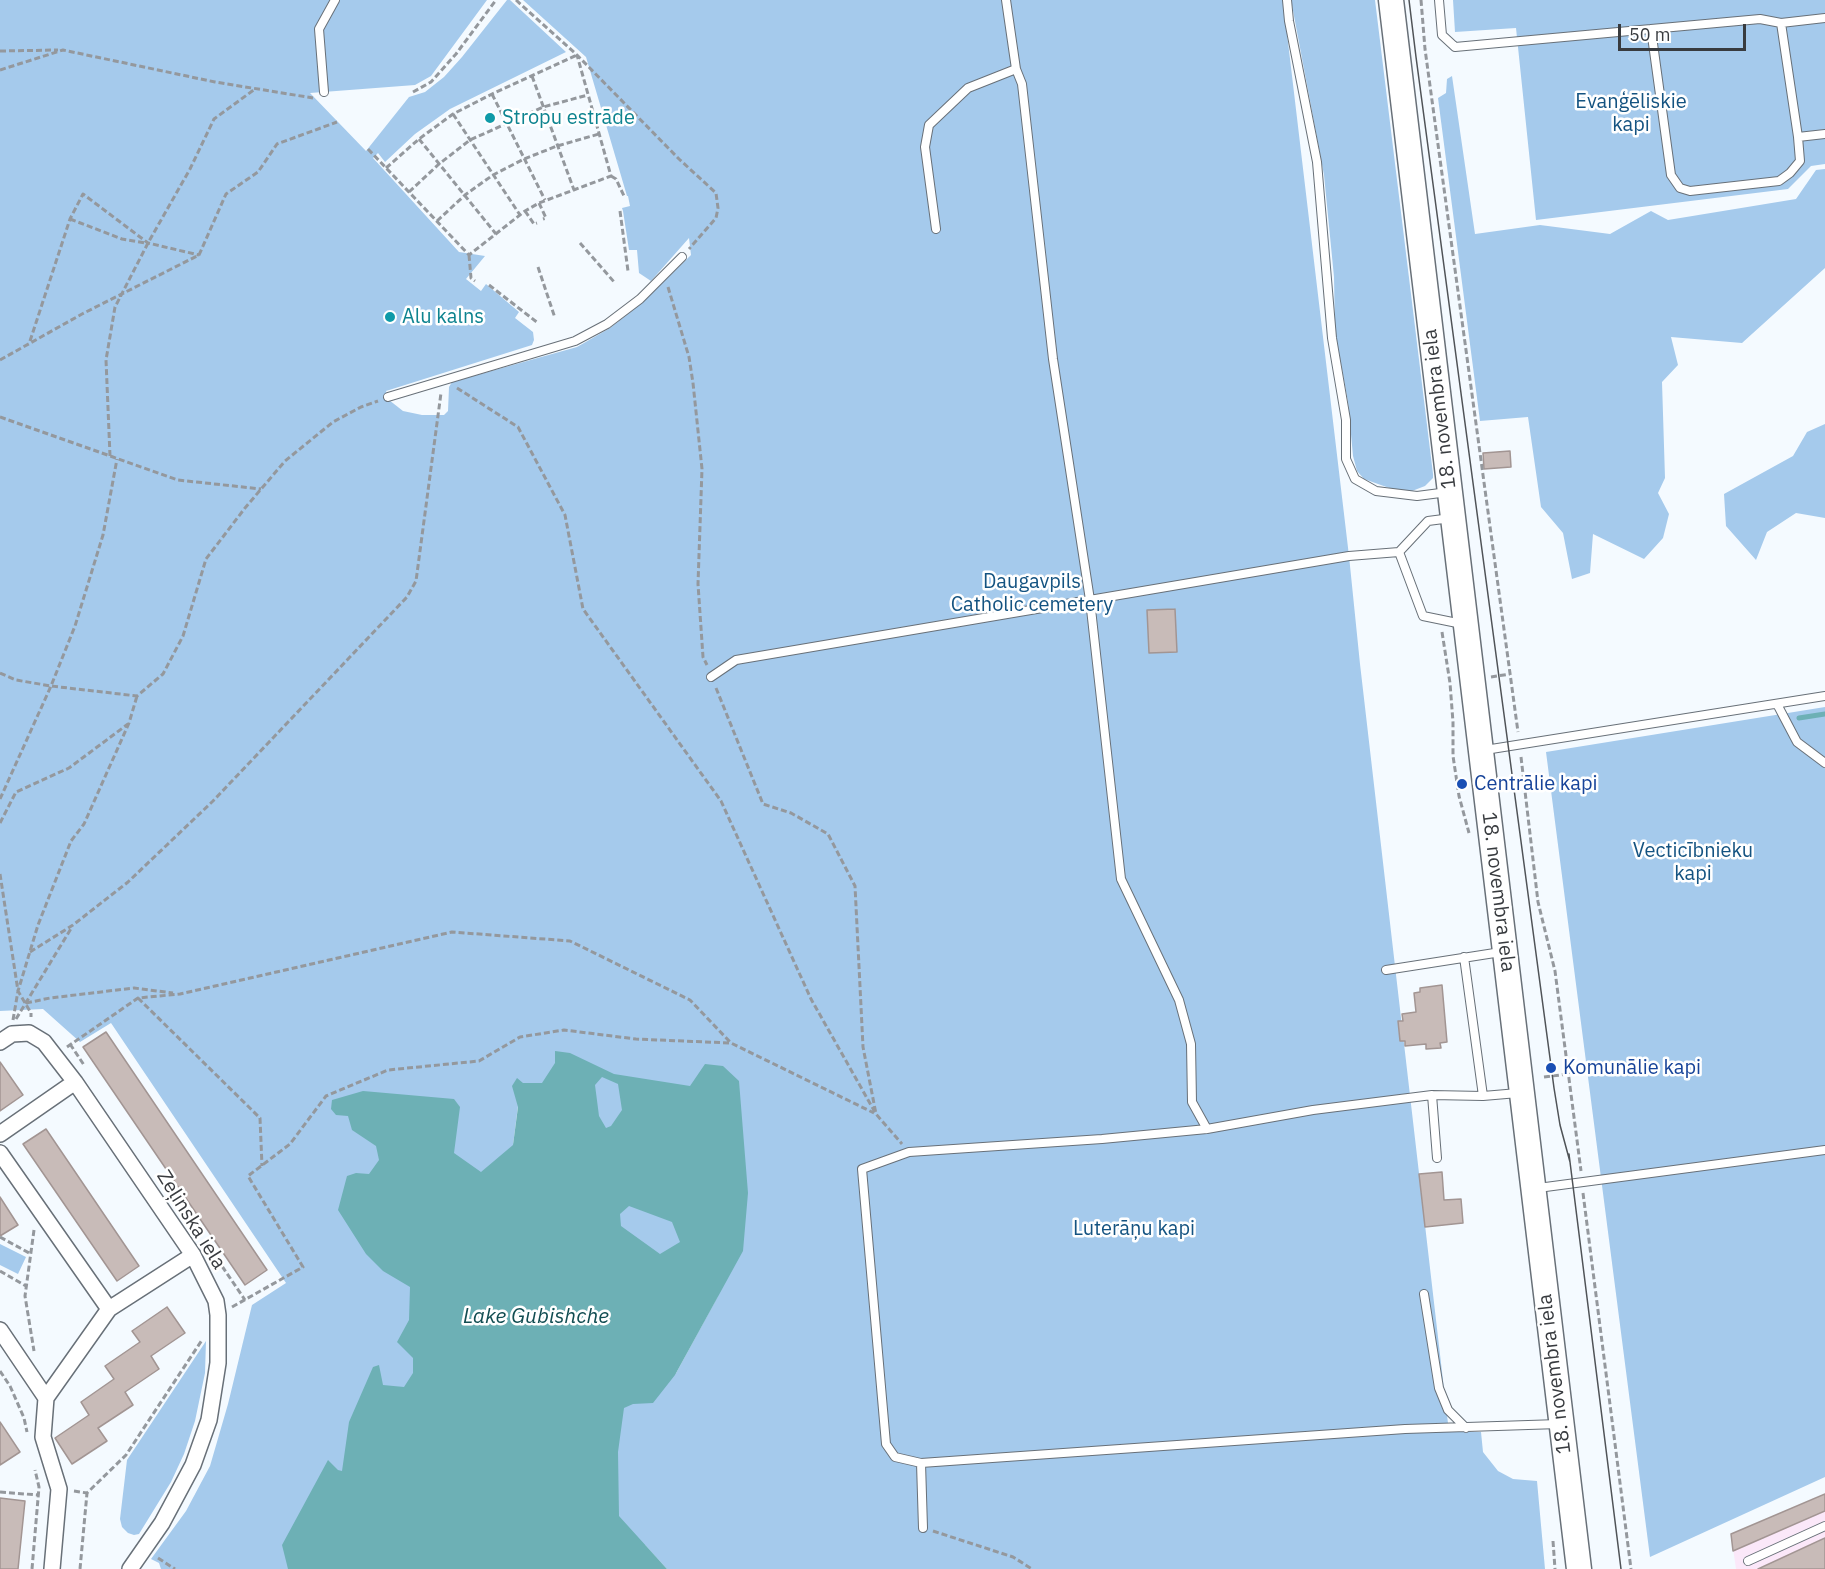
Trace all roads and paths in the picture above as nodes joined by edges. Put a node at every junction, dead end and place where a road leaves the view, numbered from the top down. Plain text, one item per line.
1 (335, 0) edge
2 (496, 0) edge
3 (516, 0) edge
4 (1006, 0) edge
5 (1287, 0) edge
6 (1391, 0) edge
7 (1421, 0) edge
8 (1439, 0) edge
9 (1825, 18) edge
10 (1782, 23) junction
11 (1651, 29) junction
12 (63, 50) junction
13 (0, 51) edge
14 (577, 55) junction
15 (1016, 69) junction
16 (0, 70) edge
17 (531, 76) junction
18 (255, 89) junction
19 (324, 92) dead end
20 (413, 92) dead end
21 (492, 94) junction
22 (588, 95) junction
23 (313, 98) dead end
24 (543, 107) junction
25 (453, 114) junction
26 (337, 122) dead end
27 (506, 123) junction
28 (599, 134) junction
29 (1825, 134) edge
30 (1798, 137) junction
31 (419, 139) junction
32 (470, 140) junction
33 (557, 146) junction
34 (368, 149) dead end
35 (524, 159) junction
36 (439, 164) junction
37 (386, 168) junction
38 (493, 175) junction
39 (611, 176) junction
40 (574, 190) junction
41 (409, 192) junction
42 (465, 195) junction
43 (624, 196) dead end
44 (545, 200) junction
45 (539, 203) junction
46 (525, 211) junction
47 (620, 211) dead end
48 (520, 215) junction
49 (70, 219) junction
50 (543, 219) dead end
51 (437, 221) junction
52 (537, 223) dead end
53 (936, 229) dead end
54 (496, 234) junction
55 (148, 243) junction
56 (580, 243) dead end
57 (199, 255) junction
58 (469, 255) junction
59 (682, 257) joint
60 (538, 267) dead end
61 (628, 271) dead end
62 (664, 274) junction
63 (475, 281) dead end
64 (615, 283) dead end
65 (489, 285) dead end
66 (122, 294) junction
67 (555, 318) dead end
68 (538, 323) dead end
69 (30, 343) junction
70 (0, 360) edge
71 (443, 379) junction
72 (388, 397) joint
73 (0, 417) edge
74 (110, 456) junction
75 (117, 459) junction
76 (261, 489) junction
77 (1449, 491) junction
78 (1453, 518) junction
79 (1399, 552) junction
80 (1090, 600) junction
81 (1440, 620) junction
82 (1465, 625) junction
83 (0, 673) edge
84 (1510, 674) junction
85 (711, 677) junction
86 (1482, 678) dead end
87 (51, 686) junction
88 (138, 696) junction
89 (1825, 696) edge
90 (1777, 704) junction
91 (129, 723) junction
92 (1519, 744) junction
93 (1480, 750) junction
94 (1825, 763) edge
95 (0, 800) edge
96 (0, 823) edge
97 (1469, 833) dead end
98 (0, 874) edge
99 (73, 925) junction
100 (30, 952) junction
101 (1505, 952) junction
102 (1464, 957) junction
103 (1386, 970) dead end
104 (18, 991) junction
105 (180, 994) junction
106 (138, 998) junction
107 (26, 1004) junction
108 (29, 1034) junction
109 (6, 1038) edge
110 (731, 1043) junction
111 (54, 1055) junction
112 (1568, 1074) junction
113 (1544, 1077) dead end
114 (75, 1082) junction
115 (1522, 1092) junction
116 (1432, 1095) junction
117 (1483, 1096) junction
118 (876, 1114) junction
119 (1207, 1129) junction
120 (0, 1134) edge
121 (1825, 1150) edge
122 (909, 1152) junction
123 (0, 1153) edge
124 (1437, 1158) dead end
125 (262, 1166) junction
126 (1582, 1183) junction
127 (1533, 1188) junction
128 (38, 1206) junction
129 (0, 1237) edge
130 (31, 1254) junction
131 (193, 1255) junction
132 (0, 1271) edge
133 (26, 1286) junction
134 (1424, 1294) dead end
135 (109, 1309) junction
136 (218, 1315) junction
137 (0, 1330) edge
138 (26, 1369) junction
139 (0, 1371) edge
140 (46, 1398) junction
141 (1561, 1424) junction
142 (1466, 1428) junction
143 (29, 1441) dead end
144 (921, 1463) junction
145 (34, 1464) dead end
146 (0, 1492) edge
147 (38, 1495) junction
148 (1825, 1526) edge
149 (923, 1528) joint
150 (148, 1545) junction
151 (1748, 1561) dead end
152 (32, 1569) edge
153 (52, 1569) edge
154 (80, 1569) edge
155 (130, 1569) edge
156 (175, 1569) edge
157 (1032, 1569) edge
158 (1579, 1569) edge
159 (1631, 1569) edge

1 - 19 lane
2 - 20 path
3 - 14 path
4 - 15 lane
5 - 77 lane
6 - 77 main road, 18. novembra iela
7 - 84 path
8 - 11 lane
9 - 10 lane
10 - 11 lane
10 - 30 lane
11 - 30 lane
12 - 13 path
12 - 16 path
12 - 18 path
14 - 17 path
14 - 22 path
14 - 59 path
15 - 53 lane
15 - 80 lane
17 - 21 path
17 - 24 path
18 - 23 path
18 - 55 path
21 - 25 path
21 - 27 path
22 - 24 path
22 - 28 path
24 - 27 path
24 - 33 path
25 - 31 path
25 - 32 path
26 - 57 path
27 - 32 path
27 - 35 path
28 - 33 path
28 - 39 path
29 - 30 lane
31 - 36 path
31 - 37 path
32 - 36 path
32 - 38 path
33 - 35 path
33 - 40 path
34 - 37 path
35 - 38 path
35 - 44 path
36 - 41 path
36 - 42 path
37 - 41 path
38 - 42 path
38 - 48 path
39 - 40 path
39 - 43 path
40 - 44 path
41 - 51 path
42 - 51 path
42 - 54 path
44 - 45 path
45 - 46 path
45 - 50 path
46 - 48 path
46 - 52 path
47 - 61 path
48 - 54 path
49 - 55 path
49 - 55 path
49 - 69 path
51 - 58 path
54 - 58 path
55 - 57 path
55 - 66 path
56 - 64 path
57 - 66 path
58 - 63 path
59 - 62 lane
60 - 67 path
62 - 71 lane
62 - 85 path
65 - 68 path
66 - 69 path
66 - 74 path
69 - 70 path
71 - 72 lane
71 - 99 path
71 - 118 path
72 - 76 path
73 - 74 path
74 - 75 path
75 - 76 path
75 - 87 path
76 - 88 path
77 - 78 main road, 18. novembra iela
78 - 79 lane
78 - 82 main road, 18. novembra iela
79 - 80 lane
79 - 81 lane
80 - 85 lane
80 - 119 lane
81 - 82 lane
81 - 97 path
82 - 93 main road, 18. novembra iela
83 - 87 path
84 - 86 path
84 - 92 path
85 - 118 path
87 - 88 path
87 - 95 path
88 - 91 path
89 - 90 lane
90 - 92 lane
90 - 94 lane
91 - 96 path
91 - 100 path
92 - 93 lane
92 - 112 path
93 - 101 main road, 18. novembra iela
98 - 104 path
99 - 100 path
99 - 107 path
100 - 104 path
101 - 102 lane
101 - 115 main road, 18. novembra iela
102 - 103 lane
102 - 117 lane
104 - 107 path
104 - 107 path
105 - 106 path
105 - 107 path
105 - 110 path
106 - 111 path
106 - 125 path
107 - 108 path
108 - 109 street
108 - 111 street, Zeļinska iela
110 - 118 path
110 - 125 path
111 - 114 street, Zeļinska iela
112 - 113 path
112 - 126 path
114 - 120 street
114 - 131 street, Zeļinska iela
115 - 117 lane
115 - 127 main road, 18. novembra iela
116 - 117 lane
116 - 119 lane
116 - 124 lane
118 - 122 path
119 - 122 lane
121 - 126 lane
122 - 144 lane
123 - 128 street
125 - 136 path
126 - 127 lane
126 - 159 path
127 - 141 main road, 18. novembra iela
128 - 130 path
128 - 135 street
129 - 130 path
130 - 133 path
131 - 135 street
131 - 136 street, Zeļinska iela
132 - 133 path
133 - 138 path
134 - 142 lane
135 - 140 street
136 - 150 street, Zeļinska iela
136 - 154 path
137 - 138 street
138 - 140 street
139 - 143 path
140 - 153 street
141 - 142 lane
141 - 158 main road, 18. novembra iela
142 - 144 lane
144 - 149 lane
145 - 147 path
146 - 147 path
147 - 152 path
148 - 151 lane
149 - 157 path
150 - 155 street, Zeļinska iela
150 - 156 path

